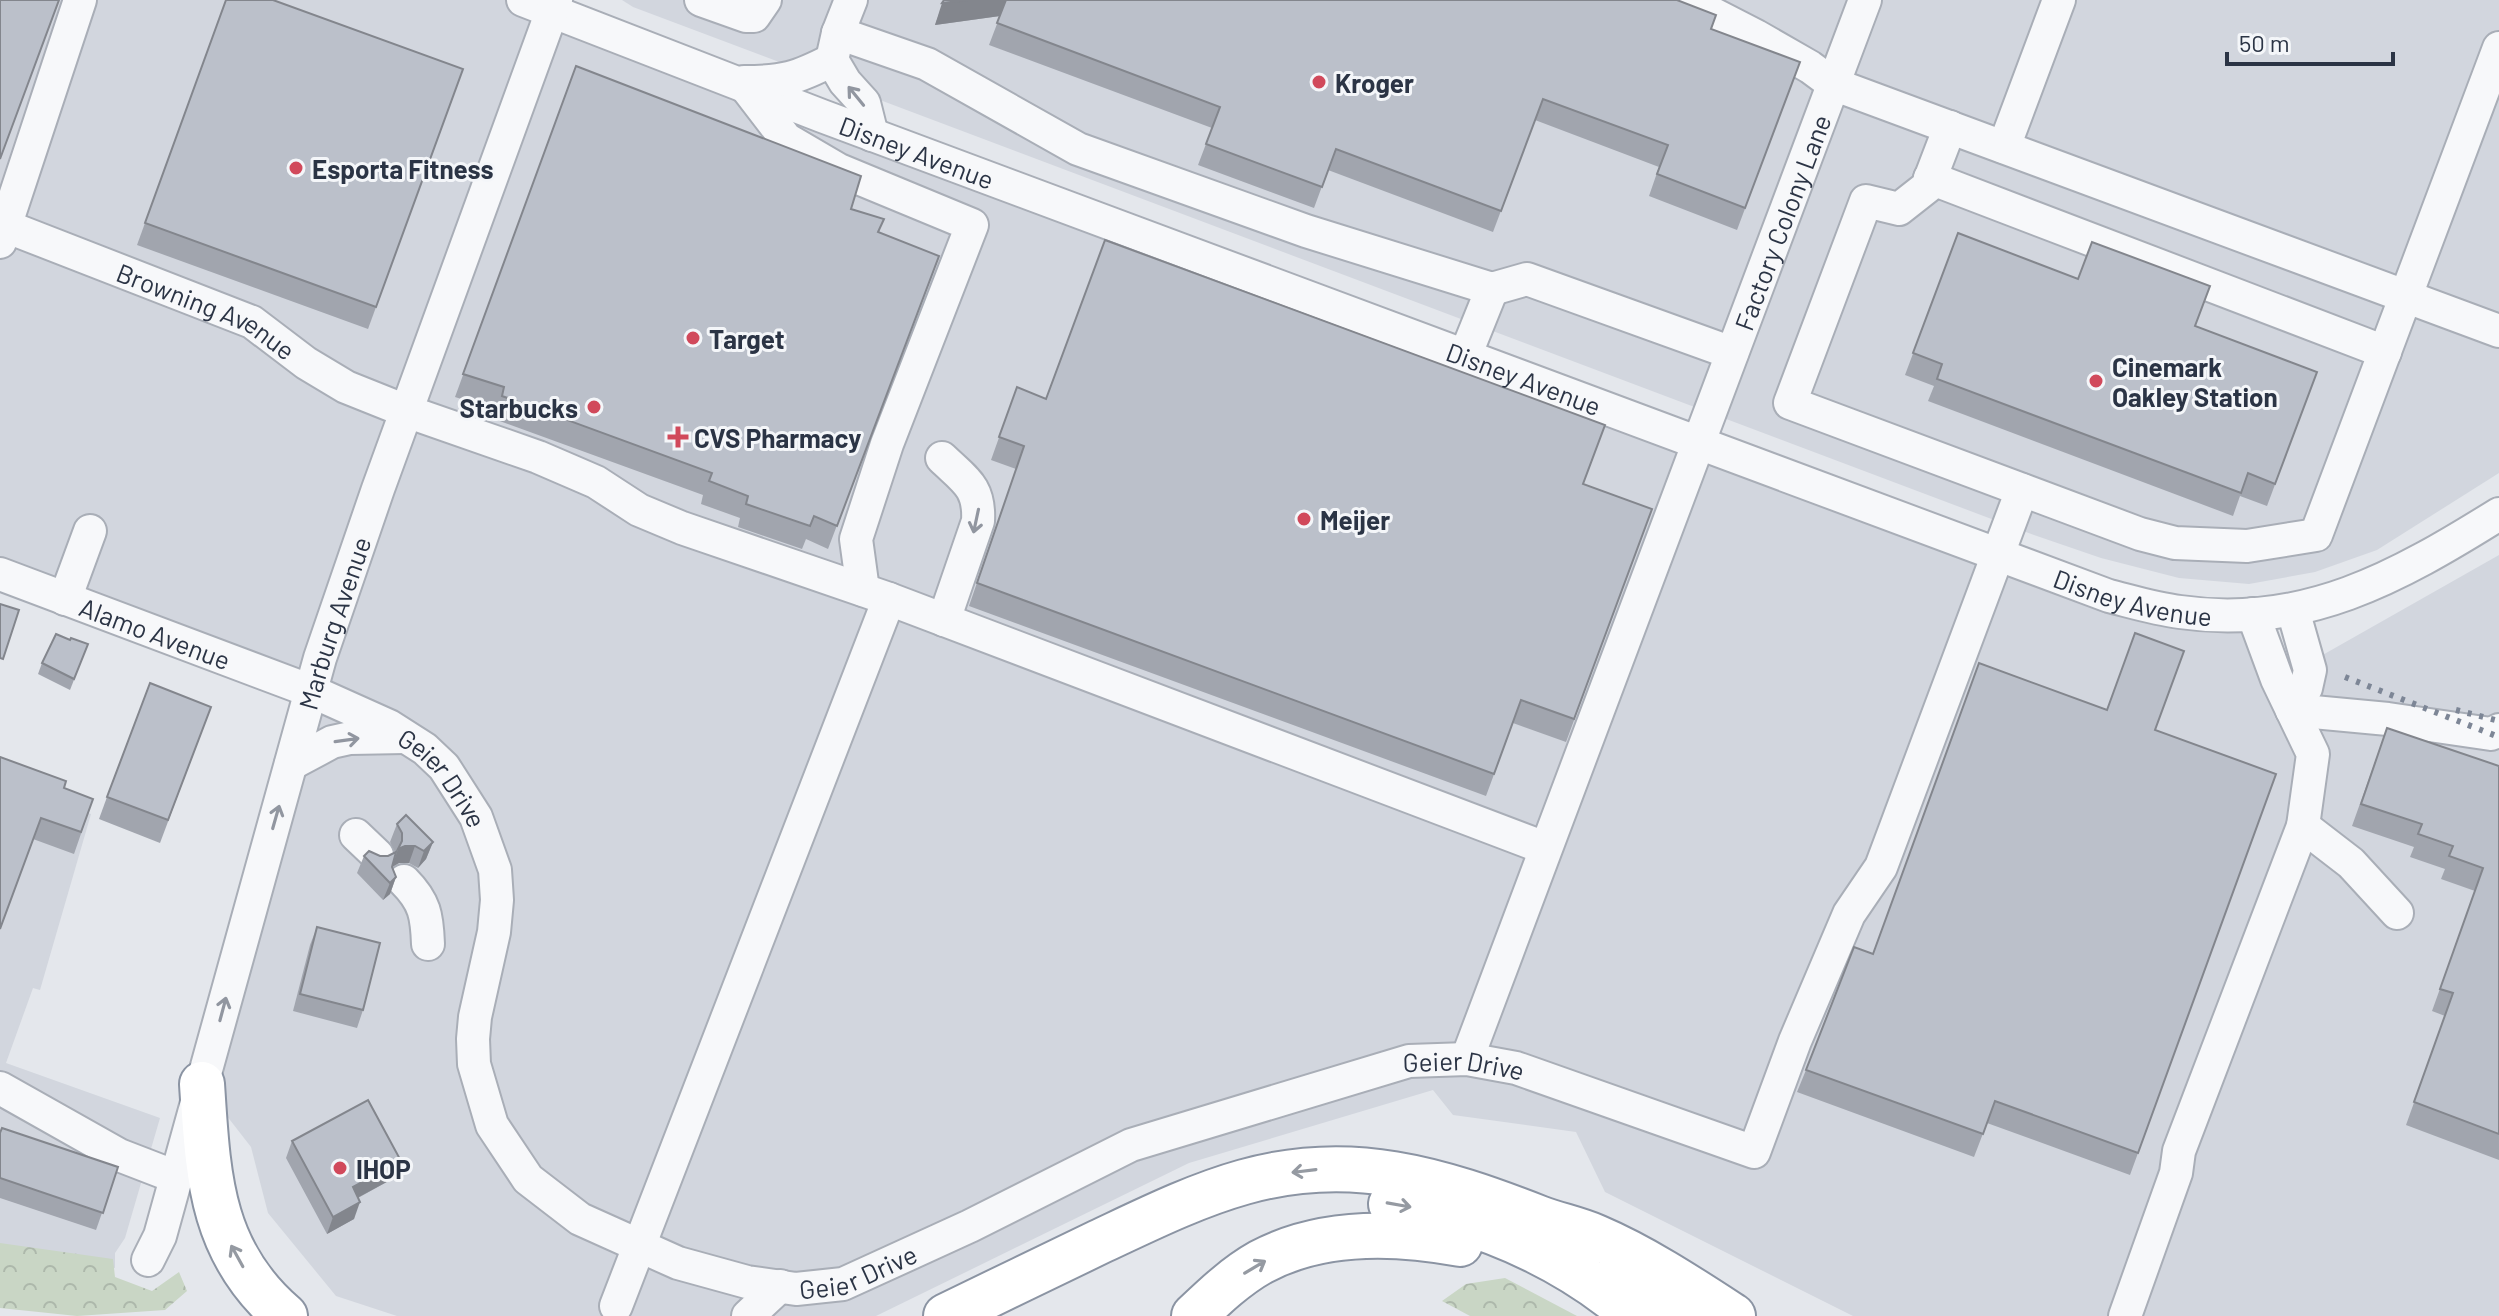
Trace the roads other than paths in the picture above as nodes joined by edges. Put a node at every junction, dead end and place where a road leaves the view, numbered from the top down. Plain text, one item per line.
1 (80, 0) edge
2 (701, 0) edge
3 (765, 0) edge
4 (851, 0) edge
5 (1686, 0) edge
6 (1865, 0) edge
7 (2059, 0) edge
8 (544, 4) edge
9 (835, 46) junction
10 (2499, 48) edge
11 (1833, 84) junction
12 (739, 85) junction
13 (1950, 127) junction
14 (872, 135) junction
15 (2004, 147) junction
16 (1930, 178) junction
17 (2, 231) edge
18 (1492, 289) junction
19 (2406, 297) junction
20 (2499, 331) edge
21 (2385, 352) junction
22 (1732, 353) junction
23 (1465, 356) junction
24 (406, 411) junction
25 (1698, 443) junction
26 (942, 458) dead end
27 (2022, 490) junction
28 (2499, 514) edge
29 (90, 531) dead end
30 (1998, 555) junction
31 (0, 574) edge
32 (876, 594) junction
33 (65, 599) junction
34 (2293, 610) junction
35 (2253, 614) junction
36 (944, 620) junction
37 (311, 691) junction
38 (2287, 700) junction
39 (2499, 730) edge
40 (409, 737) junction
41 (291, 764) junction
42 (2303, 826) junction
43 (1545, 848) junction
44 (404, 881) dead end
45 (2397, 913) dead end
46 (428, 944) dead end
47 (1467, 1059) junction
48 (202, 1084) junction
49 (0, 1088) edge
50 (176, 1177) junction
51 (1542, 1219) junction
52 (638, 1245) junction
53 (148, 1260) dead end
54 (780, 1286) junction
55 (616, 1306) dead end
56 (285, 1316) edge
57 (748, 1316) edge
58 (946, 1316) edge
59 (1009, 1316) edge
60 (1194, 1316) edge
61 (1623, 1316) edge
62 (1634, 1316) edge
63 (1674, 1316) edge
64 (1733, 1316) edge
65 (2125, 1316) edge

1 - 17 street
2 - 3 street
4 - 9 street
5 - 11 street
6 - 11 street, Factory Colony Lane
7 - 15 street
8 - 12 street, Disney Avenue
8 - 24 street, Marburg Avenue
9 - 12 street
14 -> 9 street
9 - 18 street
10 - 19 street
11 - 13 street
11 - 22 street, Factory Colony Lane
12 - 14 street, Disney Avenue
12 - 32 street
13 - 15 street
13 - 16 street
14 - 23 street, Disney Avenue
15 - 19 street
16 - 21 street
16 - 27 street
17 - 24 street, Browning Avenue
18 - 22 street
18 - 23 street
19 - 20 street
19 - 21 street
21 - 27 street
22 - 25 street, Factory Colony Lane
23 - 25 street, Disney Avenue
24 - 32 street, Browning Avenue
24 - 37 street, Marburg Avenue
25 - 30 street, Disney Avenue
25 - 43 street, Factory Colony Lane
26 -> 36 street
27 - 30 street
28 - 34 street, Disney Avenue
29 - 33 street
30 - 35 street, Disney Avenue
30 - 47 street, Geier Drive
31 - 33 street, Alamo Avenue
32 - 36 street, Browning Avenue
32 - 52 street
33 - 37 street, Alamo Avenue
34 - 35 street, Disney Avenue
34 - 38 street
35 - 38 street
36 - 43 street, Browning Avenue
37 - 40 street, Geier Drive
37 - 41 street, Marburg Avenue
38 - 39 street
38 - 42 street
41 -> 40 street
40 - 52 street, Geier Drive
48 -> 41 street, Marburg Avenue
42 - 45 street
42 - 65 street
43 - 47 street, Factory Colony Lane
44 - 46 street
47 - 54 street, Geier Drive
48 - 50 street, Marburg Avenue
56 -> 48 highway
49 - 50 street
50 - 53 street, Marburg Avenue
51 -> 58 highway
51 - 63 highway
51 - 64 highway
52 - 54 street, Geier Drive
52 - 55 street
54 - 57 street
59 -> 62 highway
60 -> 61 highway

